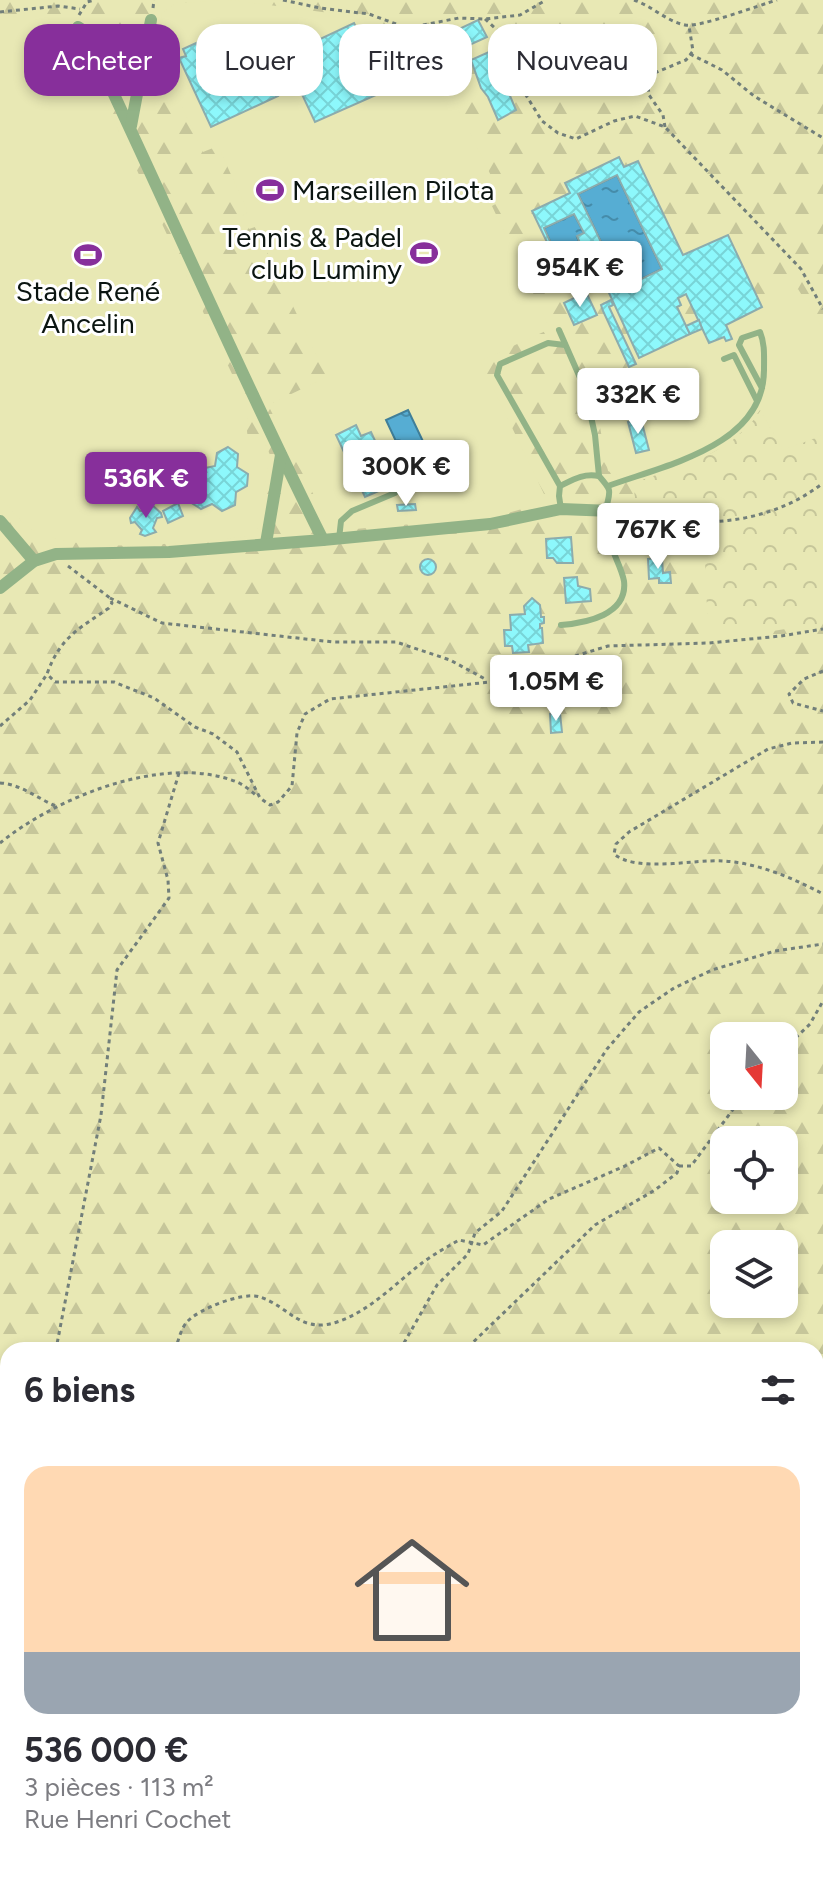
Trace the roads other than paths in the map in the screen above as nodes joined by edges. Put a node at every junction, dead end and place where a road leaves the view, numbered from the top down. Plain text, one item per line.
1 (151, 20) dead end
2 (116, 96) edge
3 (131, 126) junction
4 (559, 330) dead end
5 (565, 345) junction
6 (724, 359) dead end
7 (762, 388) junction
8 (757, 401) junction
9 (281, 455) junction
10 (599, 476) junction
11 (560, 486) junction
12 (608, 486) junction
13 (395, 493) dead end
14 (561, 509) junction
15 (606, 510) junction
16 (637, 512) road end
17 (0, 521) edge
18 (339, 539) junction
19 (323, 540) junction
20 (266, 543) junction
21 (34, 561) junction
22 (0, 588) edge
23 (561, 625) dead end

1 - 3 street
2 - 3 street
3 - 9 street
4 - 5 lane
5 - 10 lane
5 - 11 lane
6 - 8 lane
7 - 7 lane
7 - 8 lane
8 - 12 lane
9 - 19 street
9 - 20 street
10 - 11 lane
10 - 12 lane
11 - 14 lane
12 - 15 lane
13 - 18 lane
14 - 15 street
14 - 18 street
15 - 16 street
15 - 23 lane
17 - 21 street
18 - 19 street
19 - 20 street
20 - 21 street
21 - 22 street

